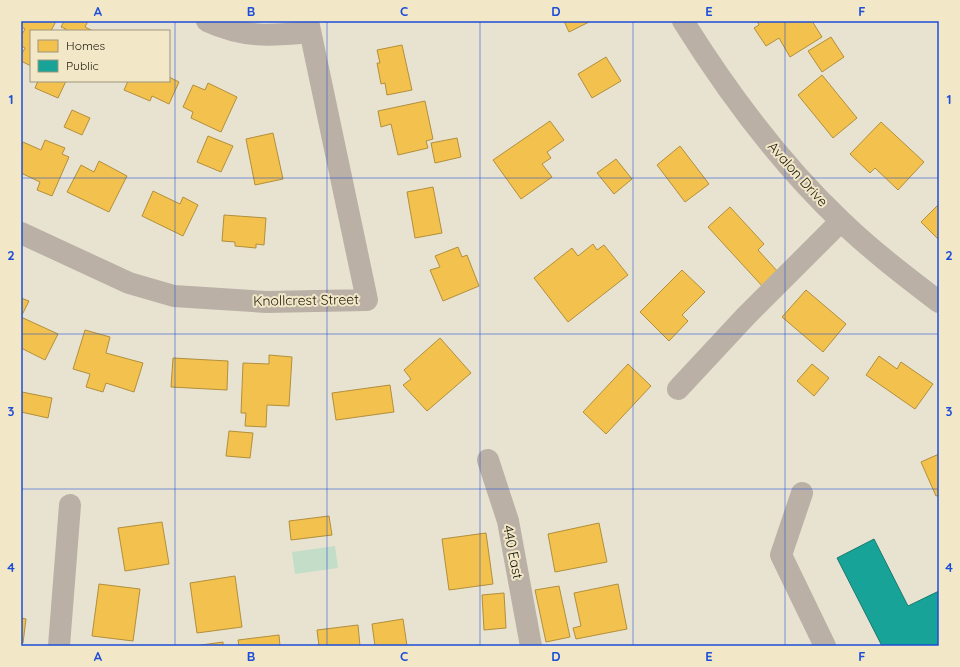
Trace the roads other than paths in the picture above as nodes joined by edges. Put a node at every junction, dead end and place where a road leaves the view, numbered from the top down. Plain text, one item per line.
1 (207, 21) edge
2 (683, 21) edge
3 (309, 26) edge
4 (841, 221) junction
5 (21, 233) edge
6 (939, 302) edge
7 (678, 389) dead end
8 (488, 460) dead end
9 (802, 493) dead end
10 (70, 505) dead end
11 (59, 646) edge
12 (531, 646) edge
13 (825, 646) edge

1 - 3 street
2 - 4 street, Avalon Drive
3 - 5 street, Knollcrest Street
4 - 6 street, Avalon Drive
4 - 7 street
8 - 12 street, 440 East
9 - 13 street
10 - 11 street

